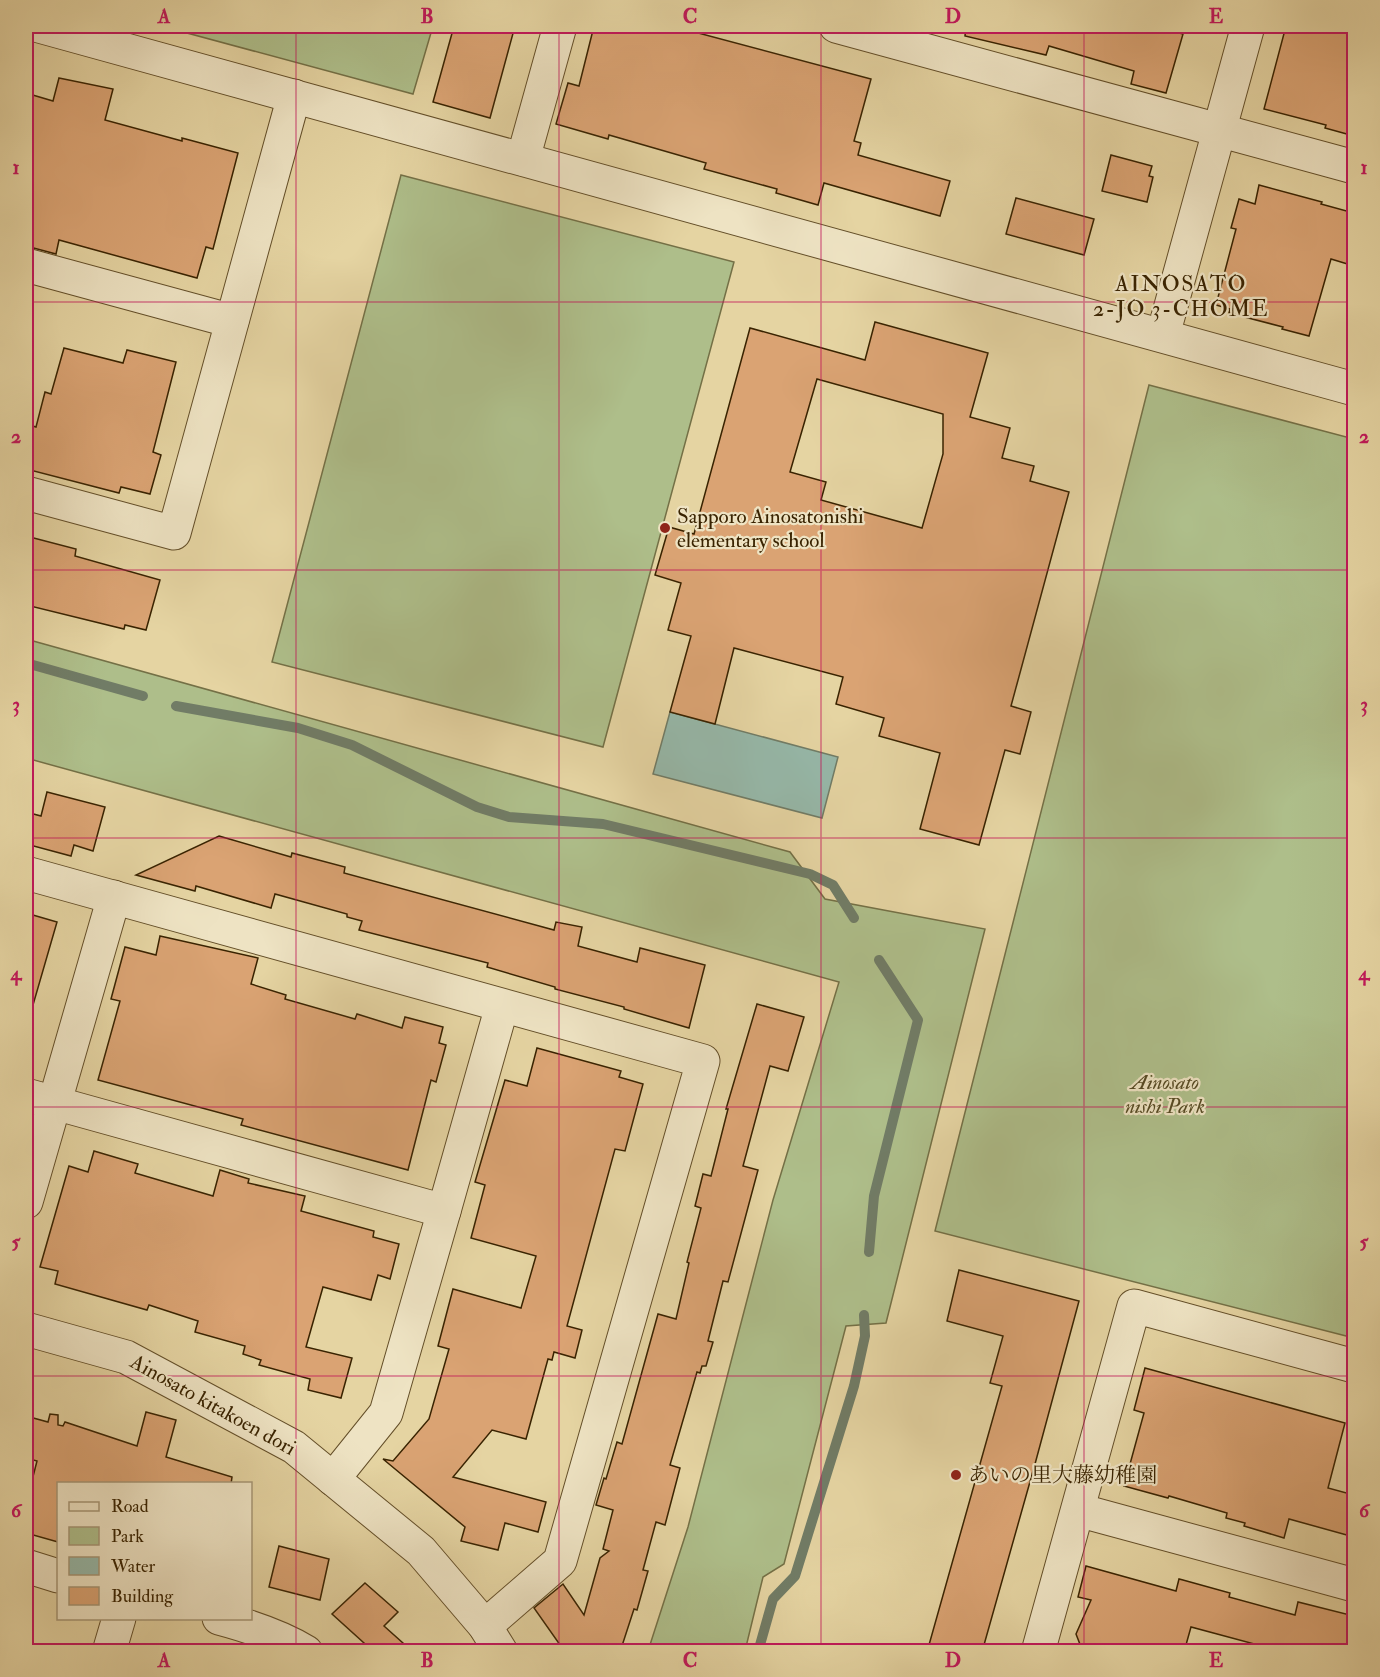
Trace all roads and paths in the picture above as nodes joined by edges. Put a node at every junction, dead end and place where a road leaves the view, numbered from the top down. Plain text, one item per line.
1 (39, 26) edge
2 (560, 26) edge
3 (836, 26) edge
4 (1248, 26) edge
5 (294, 96) junction
6 (1219, 131) junction
7 (523, 159) junction
8 (1354, 167) edge
9 (26, 265) edge
10 (232, 321) junction
11 (1163, 336) junction
12 (1354, 388) edge
13 (26, 493) edge
14 (26, 873) edge
15 (114, 897) junction
16 (502, 1006) junction
17 (40, 1099) edge
18 (26, 1202) edge
19 (444, 1211) junction
20 (26, 1329) edge
21 (1354, 1366) edge
22 (333, 1479) junction
23 (1078, 1510) junction
24 (26, 1566) edge
25 (57, 1576) edge
26 (1354, 1585) edge
27 (117, 1620) edge
28 (225, 1620) edge
29 (493, 1639) edge
30 (109, 1652) edge
31 (306, 1652) edge
32 (1038, 1652) edge

1 - 5 street
2 - 7 street
3 - 6 street
4 - 6 street
5 - 7 street
5 - 10 street
6 - 8 street
6 - 11 street
7 - 11 street
9 - 10 street
10 - 13 street
11 - 12 street
14 - 15 street
15 - 16 street
15 - 17 street
16 - 19 street
16 - 29 street
17 - 18 street
17 - 19 street
19 - 22 street
20 - 22 street, Ainosato kitakoen dori
21 - 23 street
22 - 29 street, Ainosato kitakoen dori
23 - 26 street
23 - 32 street
24 - 25 street
27 - 30 street
28 - 31 street

